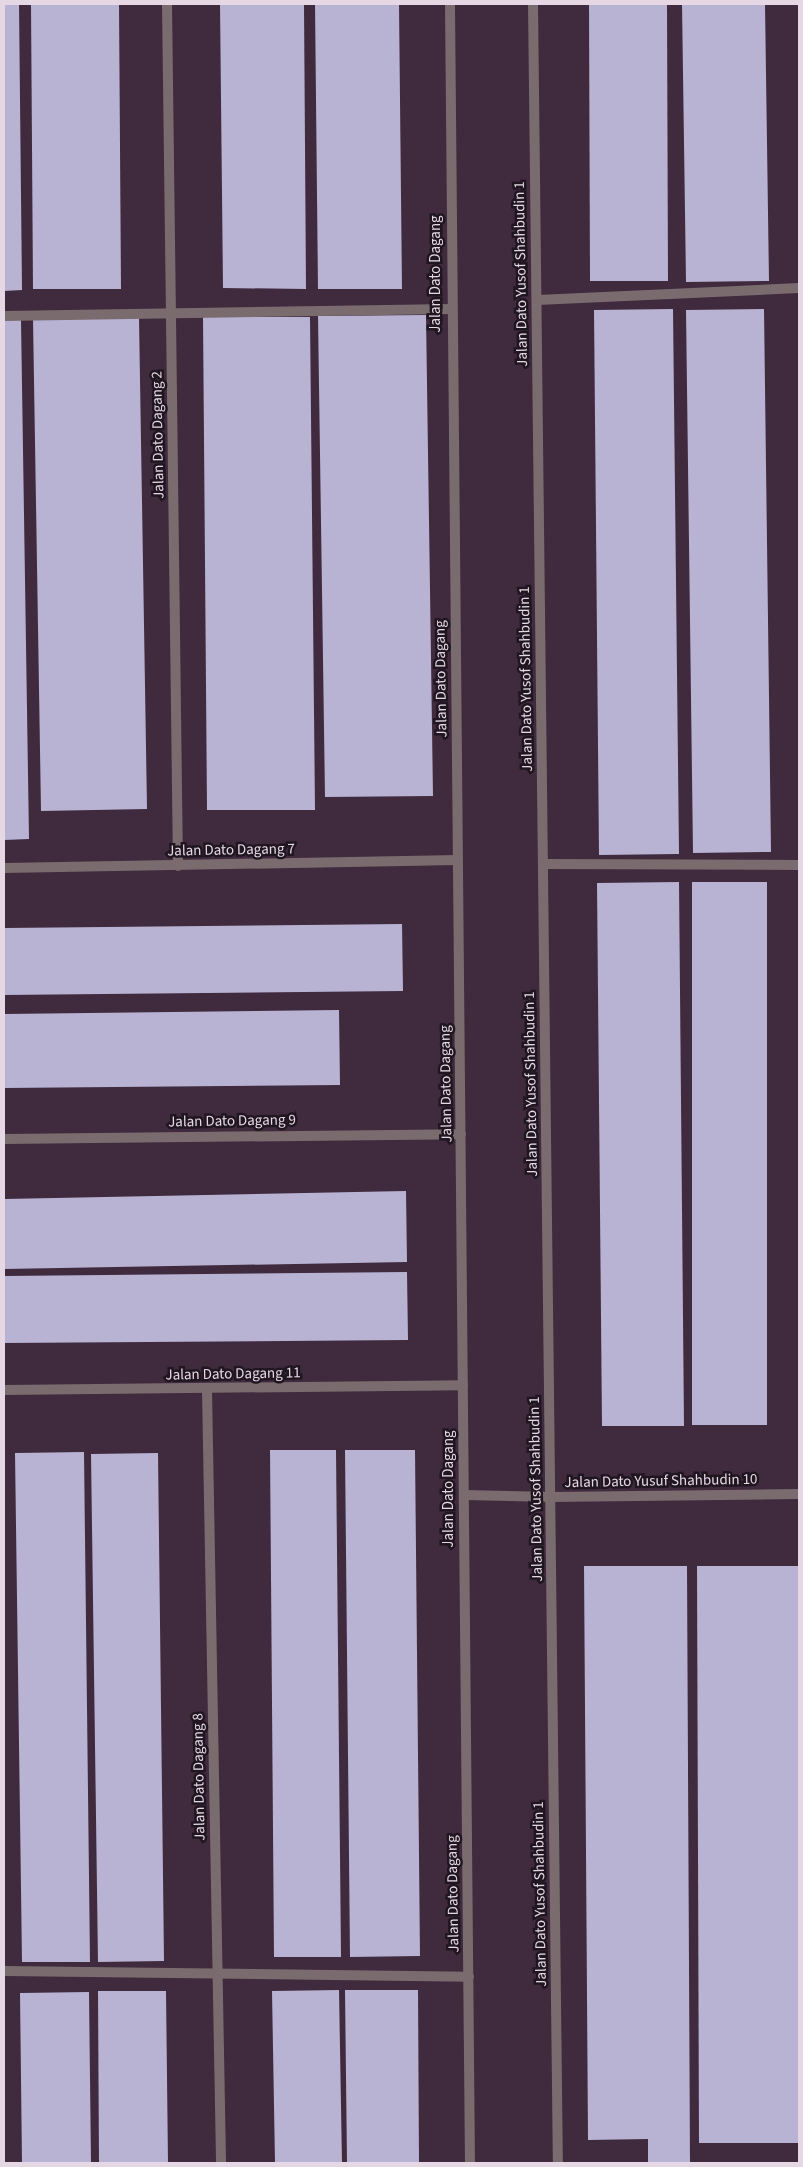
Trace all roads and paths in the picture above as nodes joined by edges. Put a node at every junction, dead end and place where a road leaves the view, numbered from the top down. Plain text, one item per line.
1 (167, 4) edge
2 (450, 4) edge
3 (534, 4) edge
4 (799, 288) edge
5 (537, 300) junction
6 (451, 308) junction
7 (171, 313) junction
8 (4, 316) edge
9 (458, 860) junction
10 (543, 864) junction
11 (799, 865) edge
12 (178, 866) junction
13 (4, 868) edge
14 (461, 1134) junction
15 (4, 1139) edge
16 (463, 1385) junction
17 (4, 1390) edge
18 (207, 1390) junction
19 (464, 1494) junction
20 (799, 1494) edge
21 (551, 1497) junction
22 (4, 1971) edge
23 (218, 1974) junction
24 (468, 1977) junction
25 (221, 2163) edge
26 (470, 2163) edge
27 (558, 2163) edge

1 - 7 street, Jalan Dato Dagang 2
2 - 6 street, Jalan Dato Dagang
3 - 5 street, Jalan Dato Yusof Shahbudin 1
4 - 5 street
5 - 10 street, Jalan Dato Yusof Shahbudin 1
6 - 7 street
6 - 9 street, Jalan Dato Dagang
7 - 8 street
7 - 12 street, Jalan Dato Dagang 2
9 - 12 street, Jalan Dato Dagang 7
9 - 14 street, Jalan Dato Dagang
10 - 11 street
10 - 21 street, Jalan Dato Yusof Shahbudin 1
12 - 13 street, Jalan Dato Dagang 7
14 - 15 street, Jalan Dato Dagang 9
14 - 16 street, Jalan Dato Dagang
16 - 18 street, Jalan Dato Dagang 11
16 - 19 street, Jalan Dato Dagang
17 - 18 street, Jalan Dato Dagang 11
18 - 23 street, Jalan Dato Dagang 8
19 - 21 street, Jalan Dato Yusuf Shahbudin 10
19 - 24 street, Jalan Dato Dagang
20 - 21 street, Jalan Dato Yusuf Shahbudin 10
21 - 27 street, Jalan Dato Yusof Shahbudin 1
22 - 23 street
23 - 24 street
23 - 25 street, Jalan Dato Dagang 8
24 - 26 street, Jalan Dato Dagang

